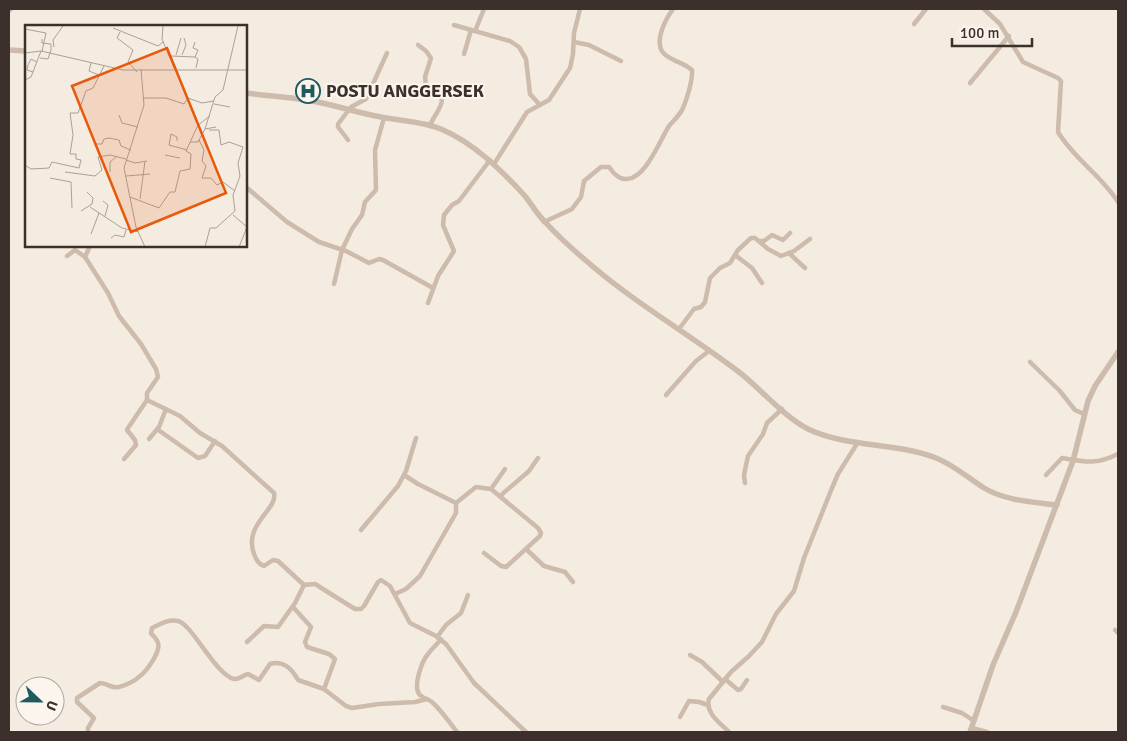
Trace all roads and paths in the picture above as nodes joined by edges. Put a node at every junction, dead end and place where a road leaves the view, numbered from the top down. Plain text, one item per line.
1 (484, 9) edge
2 (580, 9) edge
3 (673, 9) edge
4 (926, 9) edge
5 (984, 9) edge
6 (914, 24) dead end
7 (454, 25) dead end
8 (473, 30) junction
9 (1009, 36) junction
10 (574, 42) junction
11 (418, 45) dead end
12 (9, 50) edge
13 (25, 52) edge
14 (387, 53) dead end
15 (464, 54) dead end
16 (621, 61) dead end
17 (970, 83) dead end
18 (248, 93) edge
19 (540, 105) junction
20 (348, 110) junction
21 (384, 118) junction
22 (430, 126) junction
23 (348, 140) dead end
24 (492, 162) junction
25 (248, 189) edge
26 (1118, 202) edge
27 (544, 222) junction
28 (790, 233) dead end
29 (810, 239) dead end
30 (759, 241) junction
31 (89, 248) edge
32 (342, 250) junction
33 (789, 254) junction
34 (735, 255) junction
35 (67, 256) dead end
36 (85, 257) junction
37 (805, 268) dead end
38 (762, 283) dead end
39 (334, 284) dead end
40 (433, 288) junction
41 (428, 304) dead end
42 (679, 329) junction
43 (709, 351) junction
44 (1118, 352) edge
45 (1030, 362) dead end
46 (666, 395) dead end
47 (147, 400) junction
48 (166, 409) junction
49 (782, 409) junction
50 (1084, 414) junction
51 (158, 429) junction
52 (416, 438) dead end
53 (150, 440) dead end
54 (215, 441) junction
55 (858, 442) junction
56 (1118, 454) edge
57 (538, 458) dead end
58 (124, 459) dead end
59 (1073, 461) junction
60 (505, 470) dead end
61 (404, 475) junction
62 (1046, 475) dead end
63 (745, 483) dead end
64 (491, 489) junction
65 (500, 496) junction
66 (456, 503) junction
67 (1057, 505) junction
68 (361, 530) dead end
69 (526, 549) junction
70 (484, 553) dead end
71 (573, 582) dead end
72 (304, 585) junction
73 (395, 594) junction
74 (468, 595) dead end
75 (293, 607) junction
76 (439, 638) junction
77 (247, 642) dead end
78 (690, 655) dead end
79 (747, 680) dead end
80 (724, 681) junction
81 (324, 689) junction
82 (427, 699) junction
83 (708, 705) junction
84 (943, 707) dead end
85 (680, 717) dead end
86 (974, 721) junction
87 (971, 730) edge
88 (88, 732) edge
89 (457, 732) edge
90 (526, 732) edge
91 (729, 732) edge
92 (987, 732) edge

1 - 8 street
2 - 10 street
3 - 27 street
4 - 6 street
5 - 9 street
7 - 8 street
8 - 15 street
8 - 19 street
9 - 17 street
9 - 26 street
10 - 16 street
10 - 19 street
11 - 22 street
12 - 13 street
14 - 20 street
18 - 20 street
19 - 24 street
20 - 21 street
20 - 23 street
21 - 22 street
21 - 32 street
22 - 24 street
24 - 27 street
24 - 40 street
25 - 32 street
27 - 42 street
28 - 30 street
29 - 33 street
30 - 33 street
30 - 34 street
31 - 36 street
32 - 39 street
32 - 40 street
33 - 37 street
34 - 38 street
34 - 42 street
35 - 36 street
36 - 47 street
40 - 41 street
42 - 43 street
43 - 46 street
43 - 49 street
44 - 50 street
45 - 50 street
47 - 48 street
47 - 58 street
48 - 51 street
48 - 54 street
49 - 55 street
49 - 63 street
50 - 59 street
51 - 53 street
51 - 54 street
52 - 61 street
54 - 72 street
55 - 67 street
55 - 80 street
56 - 59 street
57 - 65 street
59 - 62 street
59 - 67 street
60 - 64 street
61 - 66 street
61 - 68 street
64 - 65 street
64 - 66 street
65 - 69 street
66 - 73 street
67 - 86 street
69 - 70 street
69 - 71 street
72 - 73 street
72 - 75 street
73 - 76 street
74 - 76 street
75 - 77 street
75 - 81 street
76 - 82 street
76 - 90 street
78 - 80 street
79 - 80 street
80 - 83 street
81 - 82 street
81 - 88 street
82 - 89 street
83 - 85 street
83 - 91 street
84 - 86 street
86 - 87 street
87 - 92 street

